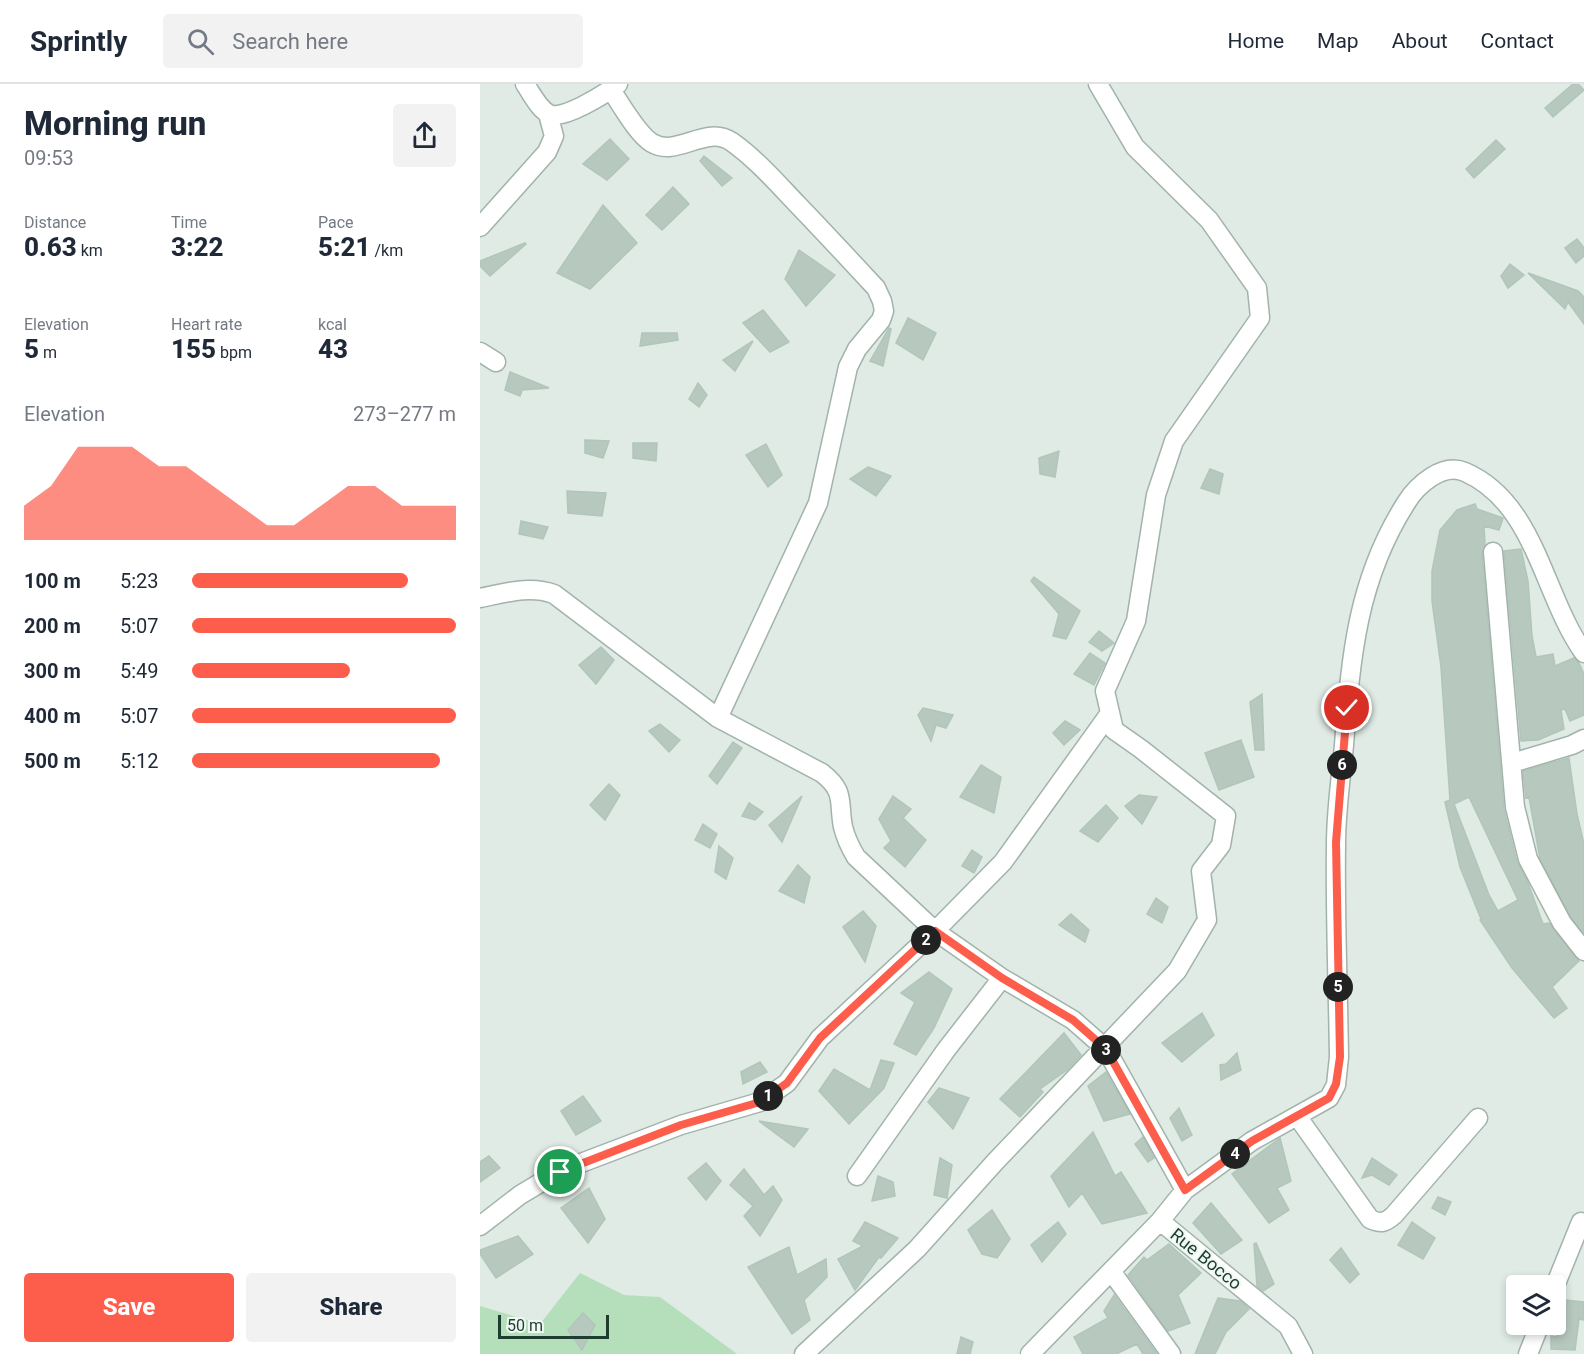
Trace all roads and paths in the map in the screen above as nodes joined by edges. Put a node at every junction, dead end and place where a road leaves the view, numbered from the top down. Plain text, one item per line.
1 (525, 84) edge
2 (1098, 84) edge
3 (614, 87) edge
4 (548, 114) junction
5 (480, 226) edge
6 (480, 352) edge
7 (496, 362) dead end
8 (1493, 552) dead end
9 (480, 598) edge
10 (1584, 653) edge
11 (1110, 713) junction
12 (718, 718) junction
13 (1584, 739) edge
14 (1512, 763) junction
15 (935, 931) junction
16 (1584, 951) edge
17 (1002, 978) junction
18 (1106, 1049) junction
19 (1297, 1116) junction
20 (1478, 1118) dead end
21 (857, 1176) dead end
22 (1185, 1190) junction
23 (1160, 1221) junction
24 (1581, 1222) dead end
25 (480, 1226) edge
26 (1111, 1270) junction
27 (1559, 1275) edge
28 (1536, 1335) edge
29 (804, 1354) edge
30 (1030, 1354) edge
31 (1171, 1354) edge
32 (1303, 1354) edge
33 (1528, 1354) edge

1 - 4 street
2 - 11 street
3 - 4 street
3 - 12 street
4 - 5 street
6 - 7 street
8 - 14 street
9 - 12 street
10 - 19 street
11 - 15 street
11 - 18 street
12 - 15 street
13 - 14 street
14 - 16 street
15 - 17 street
15 - 25 street
17 - 18 street
17 - 21 street
18 - 22 street
18 - 29 street
19 - 20 street
19 - 22 street
22 - 23 street
23 - 26 street, Rue Bocco
23 - 32 street, Rue Bocco
24 - 27 street
26 - 30 street, Rue Bocco
26 - 31 street
28 - 33 street

